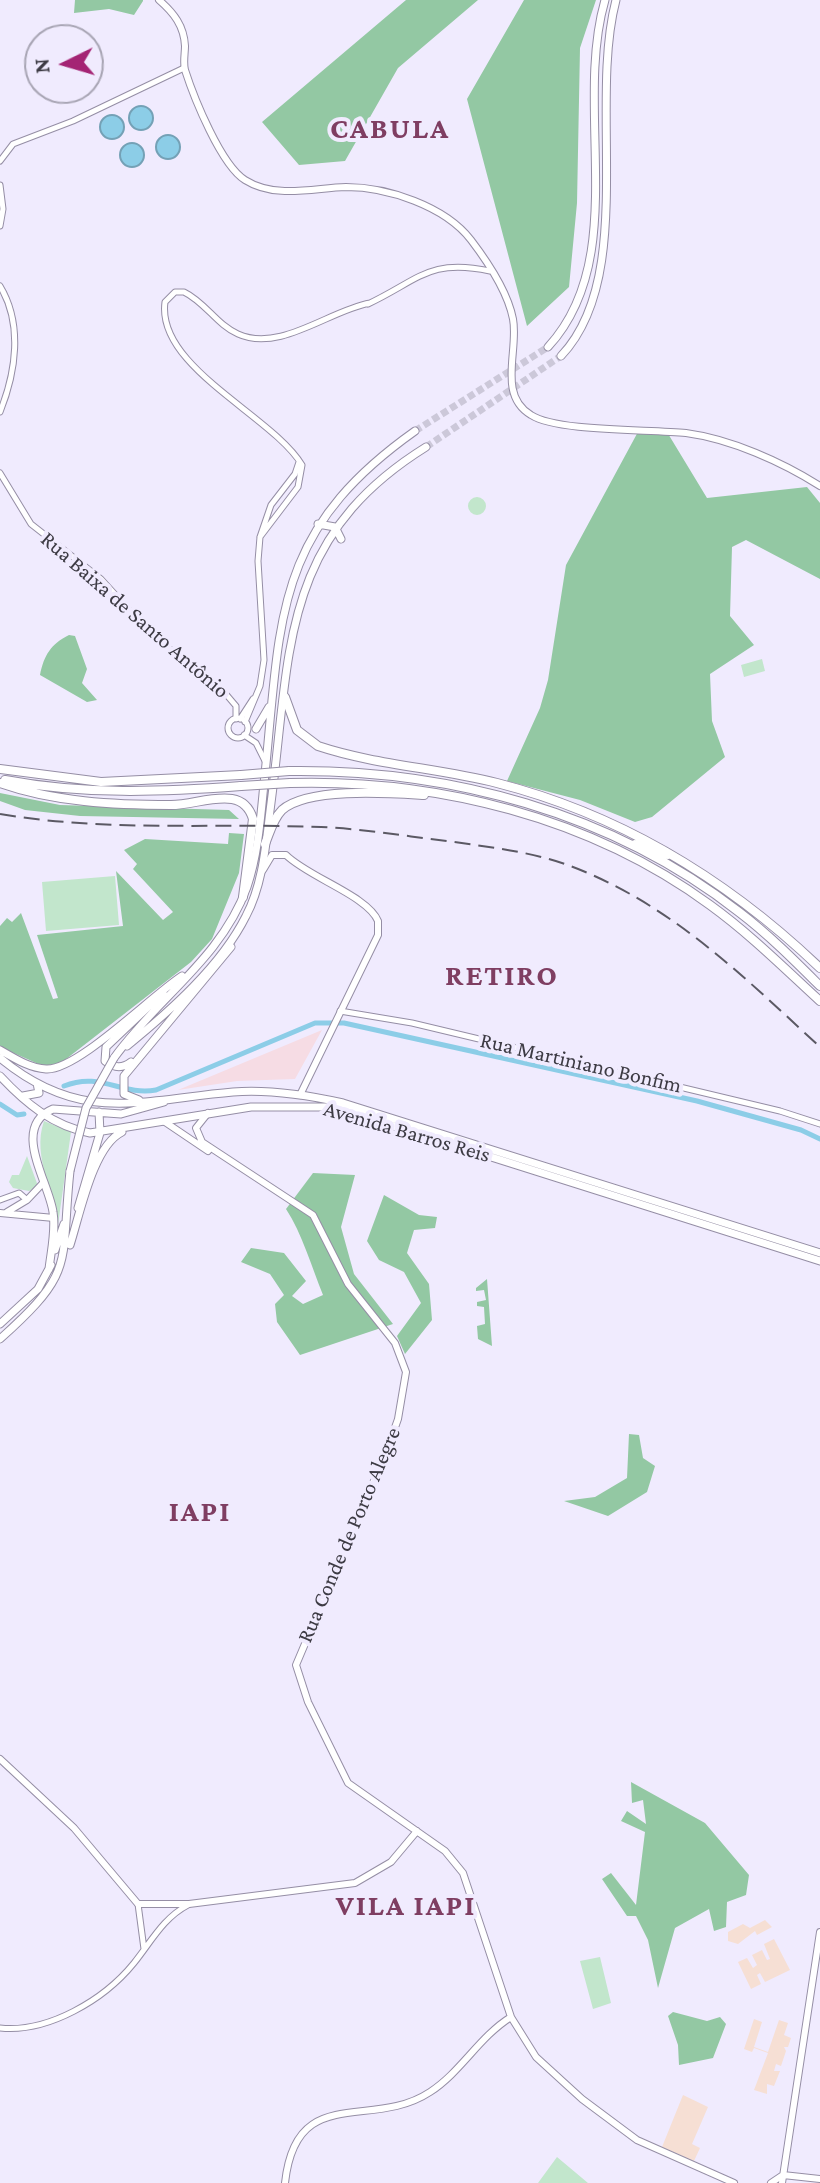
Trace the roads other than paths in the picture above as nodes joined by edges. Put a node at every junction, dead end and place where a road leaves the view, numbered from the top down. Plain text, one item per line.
1 (159, 0) edge
2 (605, 0) edge
3 (616, 0) edge
4 (184, 68) junction
5 (0, 161) edge
6 (0, 185) edge
7 (0, 226) edge
8 (490, 271) junction
9 (0, 286) edge
10 (548, 347) tunnel mouth
11 (561, 356) tunnel mouth
12 (0, 412) edge
13 (415, 431) tunnel mouth
14 (426, 447) tunnel mouth
15 (299, 460) junction
16 (0, 473) edge
17 (820, 486) edge
18 (318, 524) junction
19 (335, 527) junction
20 (260, 537) junction
21 (341, 539) dead end
22 (274, 694) junction
23 (285, 697) junction
24 (242, 721) junction
25 (269, 728) junction
26 (256, 729) junction
27 (280, 730) junction
28 (244, 735) junction
29 (266, 762) junction
30 (0, 769) edge
31 (0, 781) edge
32 (456, 796) junction
33 (615, 837) junction
34 (265, 844) junction
35 (687, 863) junction
36 (260, 877) junction
37 (243, 897) junction
38 (246, 916) junction
39 (204, 960) junction
40 (820, 968) edge
41 (182, 976) junction
42 (820, 986) edge
43 (820, 1001) edge
44 (338, 1014) junction
45 (0, 1050) edge
46 (139, 1055) junction
47 (116, 1056) junction
48 (0, 1058) edge
49 (0, 1076) edge
50 (35, 1080) junction
51 (300, 1095) junction
52 (21, 1096) junction
53 (173, 1099) junction
54 (157, 1100) junction
55 (81, 1101) junction
56 (318, 1105) junction
57 (208, 1113) junction
58 (42, 1115) junction
59 (100, 1115) junction
60 (161, 1122) junction
61 (820, 1124) edge
62 (136, 1127) junction
63 (196, 1128) junction
64 (100, 1133) junction
65 (180, 1133) junction
66 (219, 1156) junction
67 (44, 1182) junction
68 (0, 1200) edge
69 (27, 1200) junction
70 (2, 1213) edge
71 (54, 1218) junction
72 (65, 1222) junction
73 (75, 1229) junction
74 (820, 1253) edge
75 (820, 1261) edge
76 (63, 1266) junction
77 (49, 1269) junction
78 (0, 1324) edge
79 (0, 1339) edge
80 (0, 1759) edge
81 (417, 1831) junction
82 (138, 1904) junction
83 (189, 1904) junction
84 (820, 1932) edge
85 (144, 1949) junction
86 (511, 2017) junction
87 (0, 2028) edge
88 (782, 2179) edge
89 (820, 2179) edge
90 (285, 2183) edge
91 (734, 2183) edge
92 (771, 2183) edge

1 - 4 main road
2 - 10 main road
3 - 11 main road
4 - 5 street
4 - 8 main road
6 - 7 street
8 - 15 street
8 - 17 main road
9 - 12 street
13 - 18 main road
14 - 19 main road
15 - 20 street
15 - 20 street
16 - 24 street, Rua Baixa de Santo Antônio
18 - 19 main road
18 - 22 main road
19 - 21 main road
19 - 23 main road
20 - 24 street
22 - 25 main road
22 - 26 main road
23 - 27 main road
23 - 35 highway
24 - 26 street
24 - 28 street
24 - 28 street, Rua Baixa de Santo Antônio
25 - 26 street
25 - 27 street
25 - 29 main road
27 - 34 main road
28 - 29 street
29 - 37 main road
30 - 33 highway, bridge
31 - 32 highway, bridge
31 - 37 highway
32 - 34 highway
32 - 43 highway
33 - 35 highway
33 - 42 highway
34 - 36 main road
35 - 40 highway
36 - 38 main road
36 - 44 main road
37 - 39 main road
38 - 46 main road
38 - 47 main road
39 - 41 main road
39 - 47 main road
41 - 45 main road
41 - 46 main road
44 - 51 main road
44 - 61 street, Rua Martiniano Bonfim
46 - 54 main road
47 - 72 main road, bridge
48 - 50 main road, Avenida Barros Reis
49 - 52 main road, Avenida Barros Reis
50 - 52 main road
50 - 55 main road, Avenida Barros Reis
51 - 53 main road, Avenida Barros Reis
51 - 56 main road
51 - 74 main road, Avenida Barros Reis
52 - 58 main road, Avenida Barros Reis
53 - 54 main road, Avenida Barros Reis
53 - 59 main road
54 - 55 main road, Avenida Barros Reis
55 - 59 main road
56 - 57 main road, Avenida Barros Reis
56 - 75 main road, Avenida Barros Reis
57 - 60 main road, Avenida Barros Reis
57 - 63 main road
58 - 59 main road
58 - 64 main road, Avenida Barros Reis
58 - 67 main road
59 - 64 main road
60 - 62 main road, Avenida Barros Reis
60 - 65 main road, Rua Conde de Porto Alegre
62 - 64 main road, Avenida Barros Reis
62 - 73 main road
63 - 65 main road
63 - 66 main road, Rua Conde de Porto Alegre
64 - 73 main road
65 - 66 main road, Rua Conde de Porto Alegre
66 - 81 main road, Rua Conde de Porto Alegre
67 - 69 main road
67 - 71 main road
68 - 69 street
69 - 70 main road
70 - 71 main road
71 - 77 main road
72 - 76 main road
72 - 77 main road
73 - 76 main road
76 - 79 main road
77 - 78 main road
80 - 82 main road
81 - 83 main road
81 - 86 main road, Rua Conde de Porto Alegre
82 - 83 main road
82 - 85 street
83 - 85 street
84 - 88 main road
85 - 87 street
86 - 90 main road
86 - 91 main road, Rua Conde de Porto Alegre
88 - 89 main road
88 - 92 main road

